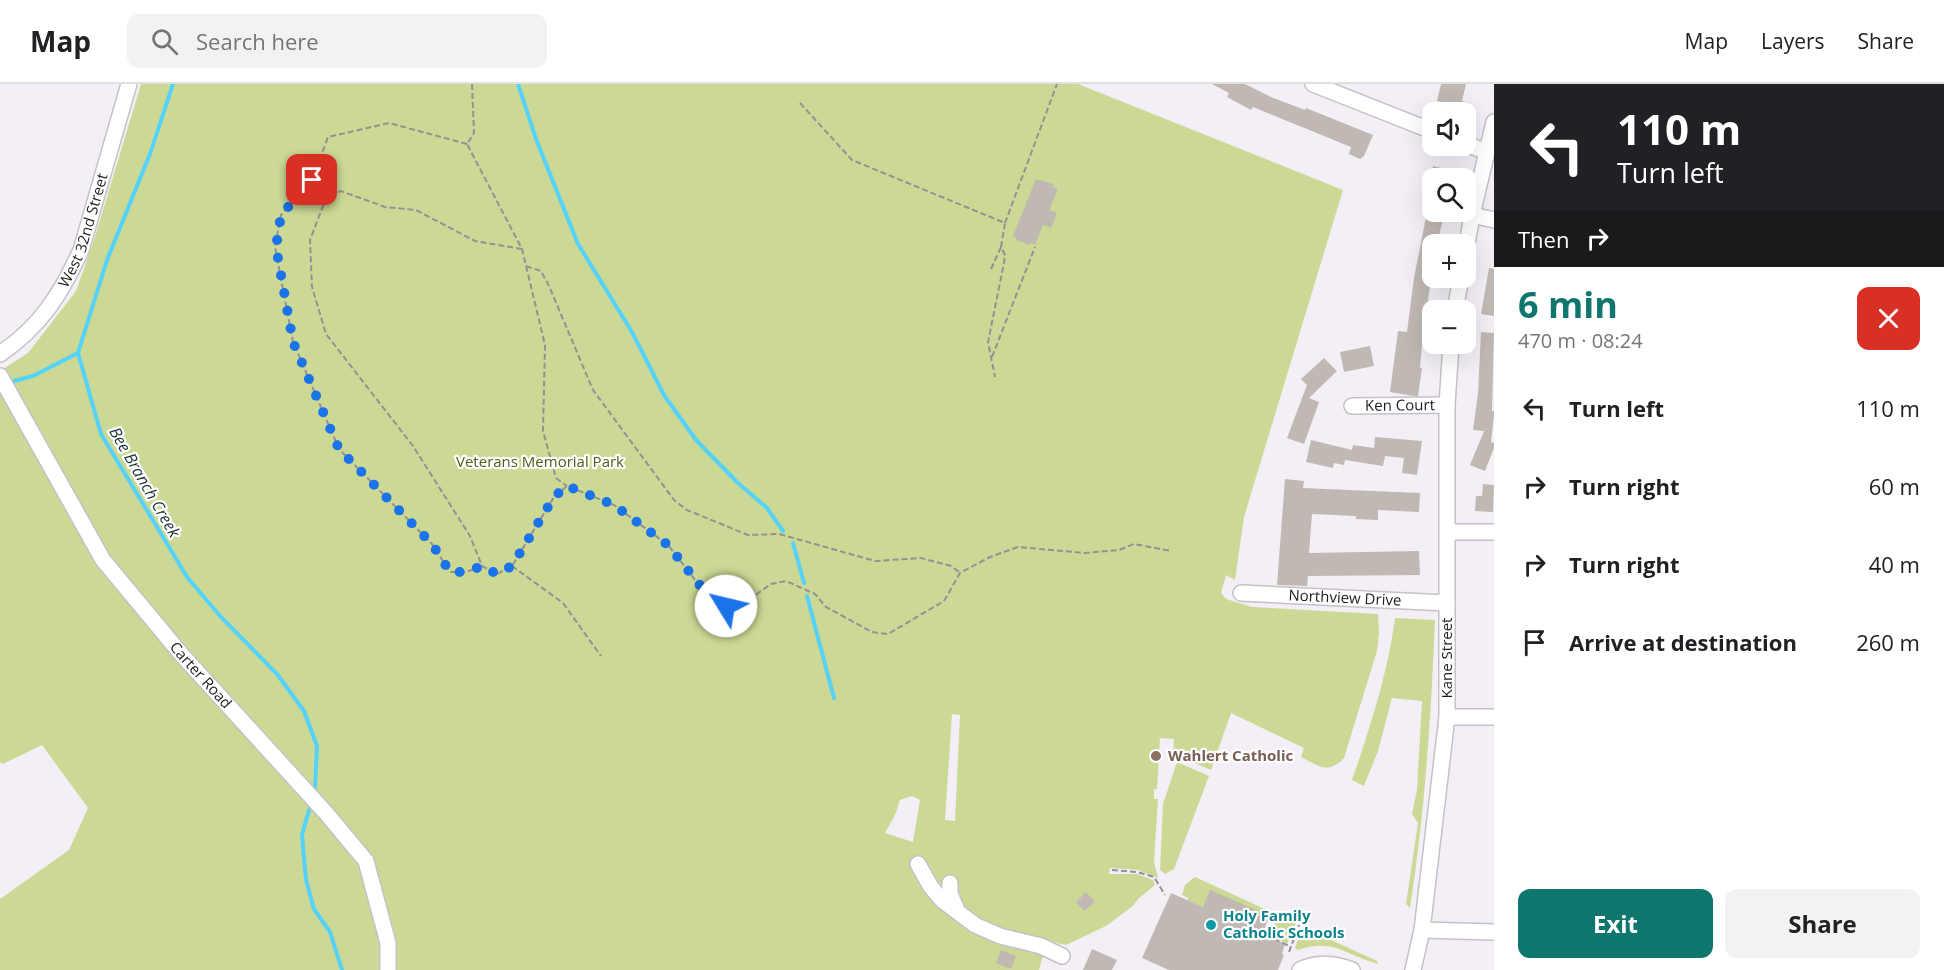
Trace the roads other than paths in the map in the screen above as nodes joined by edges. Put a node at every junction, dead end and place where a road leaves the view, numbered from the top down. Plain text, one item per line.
1 (129, 84) edge
2 (1313, 84) edge
3 (1342, 89) edge
4 (1494, 122) edge
5 (1422, 126) edge
6 (1476, 148) edge
7 (1487, 152) junction
8 (1476, 198) edge
9 (1476, 216) edge
10 (1494, 220) edge
11 (0, 354) edge
12 (1450, 354) edge
13 (0, 376) edge
14 (1447, 405) junction
15 (1352, 406) dead end
16 (1448, 532) junction
17 (1494, 532) edge
18 (1241, 593) dead end
19 (1447, 603) junction
20 (1447, 717) junction
21 (1494, 717) edge
22 (918, 864) dead end
23 (950, 883) dead end
24 (957, 910) junction
25 (1422, 930) junction
26 (1494, 932) edge
27 (1062, 956) dead end
28 (388, 970) edge
29 (1300, 970) edge
30 (1352, 970) edge
31 (1413, 970) edge

1 - 11 street, West 32nd Street
2 - 3 street
3 - 5 street
4 - 7 street
6 - 7 street
7 - 8 street
9 - 10 street
12 - 14 street, Kane Street
13 - 28 street, Carter Road
14 - 15 street, Ken Court
14 - 16 street, Kane Street
16 - 17 street
16 - 19 street, Kane Street
18 - 19 street, Northview Drive
19 - 20 street, Kane Street
20 - 21 street
20 - 25 street, Kane Street
22 - 24 street
23 - 24 street
24 - 27 street
25 - 26 street
25 - 31 street, Kane Street
29 - 30 street

